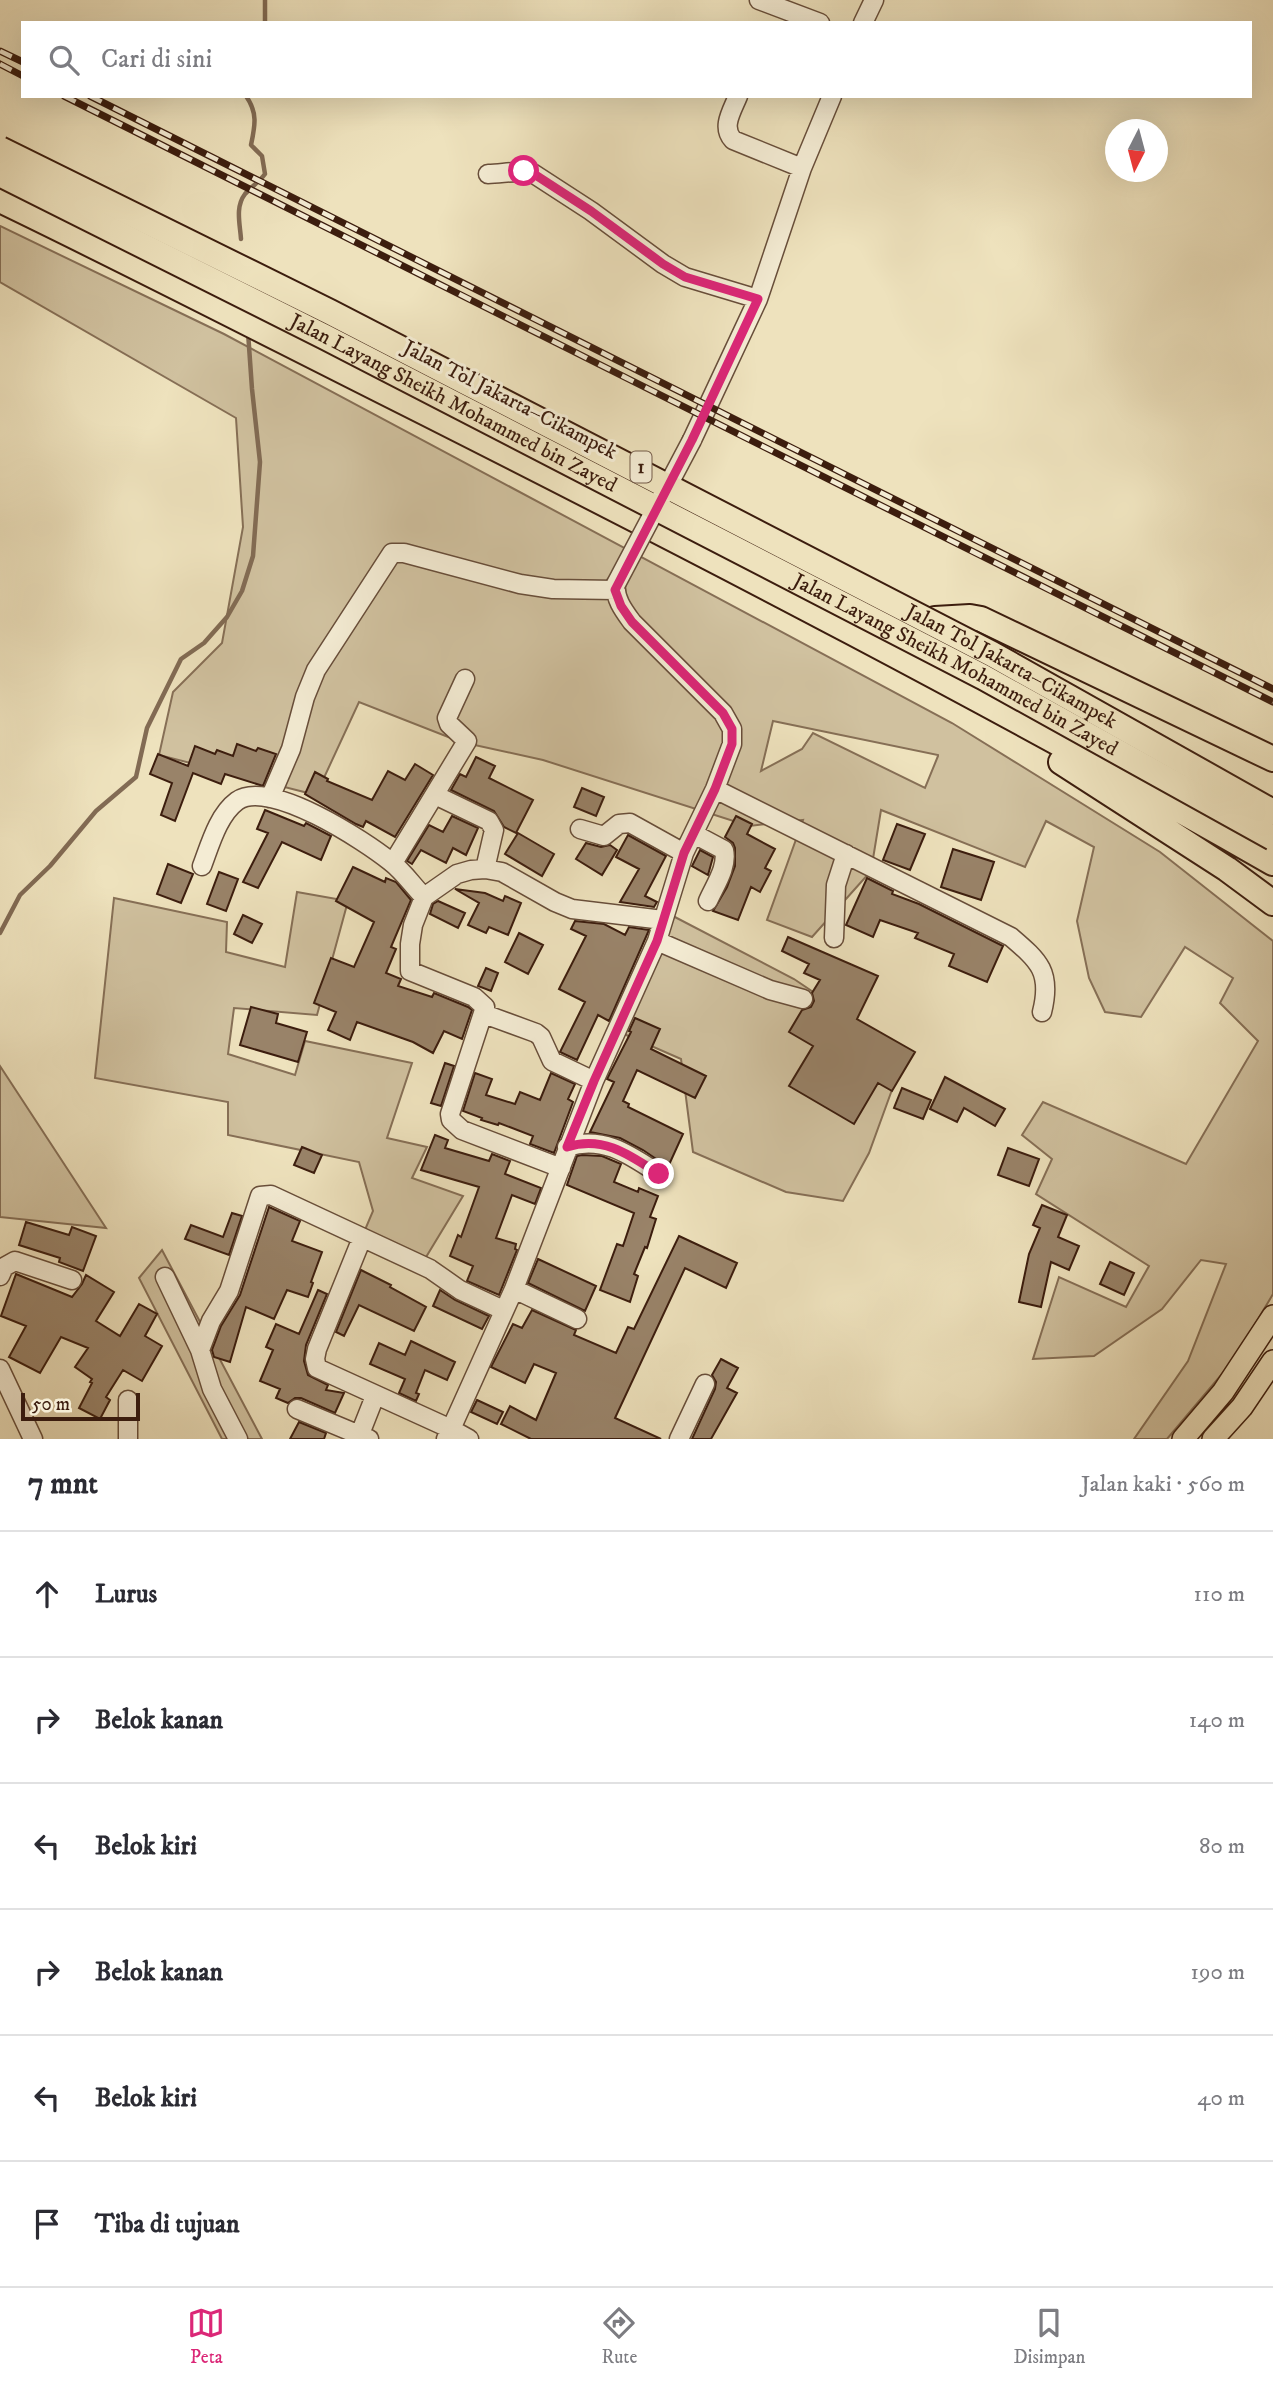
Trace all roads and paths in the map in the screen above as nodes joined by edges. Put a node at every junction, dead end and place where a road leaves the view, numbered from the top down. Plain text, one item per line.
1 (874, 0) edge
2 (767, 2) edge
3 (764, 21) edge
4 (815, 21) edge
5 (864, 21) edge
6 (737, 98) edge
7 (830, 98) edge
8 (0, 142) edge
9 (0, 149) edge
10 (802, 168) junction
11 (0, 174) edge
12 (488, 174) dead end
13 (0, 200) edge
14 (758, 299) junction
15 (615, 587) junction
16 (935, 619) junction
17 (843, 626) junction
18 (465, 679) dead end
19 (1273, 759) edge
20 (715, 789) junction
21 (436, 795) junction
22 (270, 798) junction
23 (1273, 810) edge
24 (580, 829) dead end
25 (694, 834) junction
26 (1273, 838) edge
27 (684, 853) junction
28 (846, 854) junction
29 (393, 863) junction
30 (1273, 863) edge
31 (202, 866) dead end
32 (485, 869) junction
33 (424, 897) junction
34 (708, 901) dead end
35 (1273, 903) edge
36 (663, 920) junction
37 (834, 938) dead end
38 (657, 941) junction
39 (803, 999) dead end
40 (1042, 1012) dead end
41 (484, 1014) junction
42 (594, 1081) junction
43 (567, 1147) junction
44 (561, 1168) junction
45 (659, 1174) dead end
46 (362, 1238) junction
47 (0, 1276) edge
48 (165, 1277) dead end
49 (72, 1280) dead end
50 (514, 1289) junction
51 (503, 1310) junction
52 (1273, 1316) edge
53 (577, 1319) dead end
54 (200, 1350) junction
55 (1273, 1361) edge
56 (0, 1369) edge
57 (705, 1384) dead end
58 (375, 1396) junction
59 (128, 1400) dead end
60 (297, 1409) dead end
61 (449, 1434) edge
62 (362, 1437) edge
63 (33, 1439) edge
64 (128, 1439) edge
65 (238, 1439) edge
66 (469, 1439) edge
67 (679, 1439) edge
68 (1183, 1439) edge
69 (1213, 1439) edge

1 - 5 street
2 - 3 street
2 - 4 street
6 - 10 street
7 - 10 street
8 - 16 highway, Jalan Tol Jakarta–Cikampek / 1
9 - 23 highway, Jalan Layang Sheikh Mohammed bin Zayed / 1, bridge
10 - 14 street
11 - 26 highway, Jalan Layang Sheikh Mohammed bin Zayed / 1, bridge
12 - 14 street
13 - 17 highway, 1
14 - 15 street, bridge
15 - 20 street
15 - 22 street
16 - 19 highway
16 - 23 highway, Jalan Tol Jakarta–Cikampek / 1
17 - 30 highway, 1
17 - 35 highway
18 - 21 street
20 - 25 street
20 - 28 street
21 - 29 street
21 - 32 street
22 - 29 street
22 - 31 street
24 - 27 street
25 - 27 street
25 - 34 street
27 - 36 street
28 - 37 street
28 - 40 street
29 - 33 street
32 - 33 street
32 - 36 street
33 - 41 street
36 - 38 street
38 - 39 street
38 - 42 street
41 - 42 street
41 - 44 street
42 - 43 street
43 - 44 street
43 - 45 street
44 - 50 street
46 - 51 street
46 - 54 street
46 - 58 street
47 - 49 street
48 - 54 street
50 - 51 street
50 - 53 street
51 - 61 street
52 - 68 main road
54 - 65 street
55 - 69 main road
56 - 63 street
57 - 67 street
58 - 61 street
58 - 62 street
59 - 64 street
60 - 62 street
61 - 66 street

